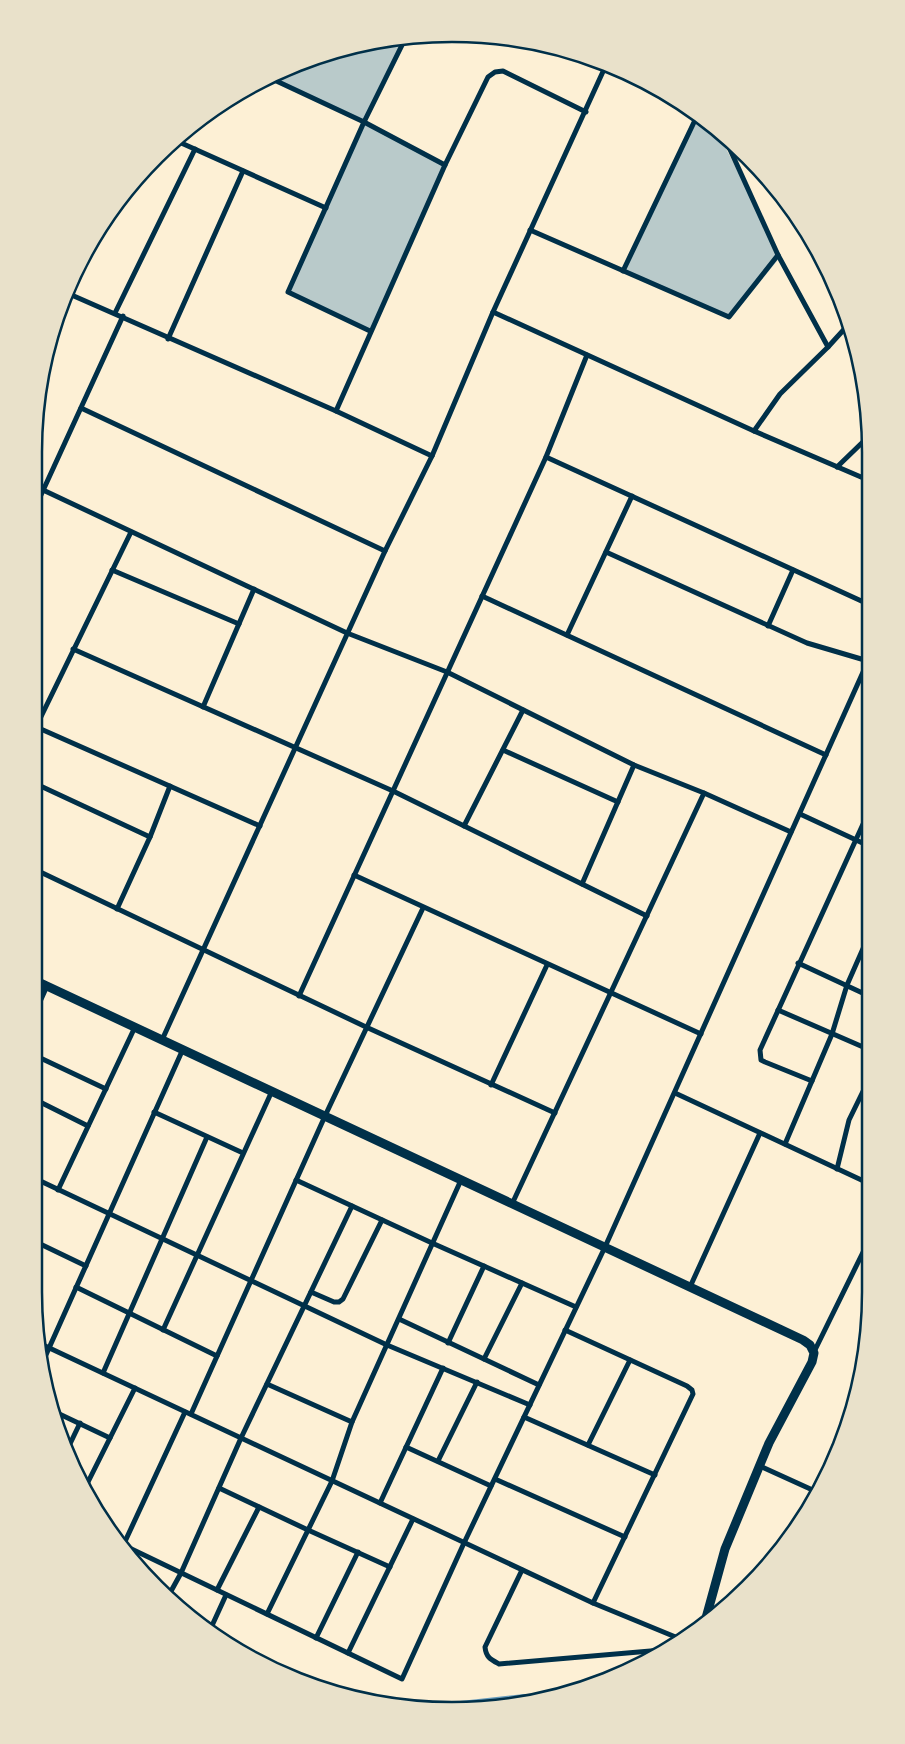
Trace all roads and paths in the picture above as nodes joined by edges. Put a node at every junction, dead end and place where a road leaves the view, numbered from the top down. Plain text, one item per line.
1 (402, 46) edge
2 (603, 72) edge
3 (278, 82) edge
4 (586, 112) junction
5 (364, 122) junction
6 (694, 122) edge
7 (183, 144) edge
8 (195, 149) junction
9 (731, 152) edge
10 (445, 165) junction
11 (243, 171) junction
12 (326, 208) junction
13 (530, 230) junction
14 (778, 255) junction
15 (624, 271) junction
16 (74, 296) edge
17 (493, 312) junction
18 (115, 313) junction
19 (123, 316) junction
20 (844, 330) edge
21 (370, 331) junction
22 (168, 339) junction
23 (828, 347) junction
24 (587, 355) junction
25 (81, 408) junction
26 (336, 411) junction
27 (754, 431) junction
28 (862, 444) edge
29 (432, 456) junction
30 (546, 456) junction
31 (837, 467) junction
32 (862, 477) edge
33 (43, 490) joint
34 (632, 496) junction
35 (131, 532) junction
36 (385, 551) junction
37 (606, 552) junction
38 (112, 570) junction
39 (793, 570) junction
40 (254, 589) junction
41 (482, 596) junction
42 (862, 601) edge
43 (239, 624) junction
44 (768, 626) junction
45 (348, 633) junction
46 (566, 635) junction
47 (74, 649) junction
48 (862, 659) edge
49 (447, 672) junction
50 (862, 674) edge
51 (203, 707) junction
52 (523, 710) junction
53 (42, 713) edge
54 (42, 730) edge
55 (295, 748) junction
56 (502, 750) junction
57 (826, 755) junction
58 (634, 764) junction
59 (170, 786) junction
60 (42, 787) edge
61 (393, 791) junction
62 (704, 793) junction
63 (618, 802) junction
64 (800, 814) junction
65 (260, 826) junction
66 (464, 826) junction
67 (862, 827) edge
68 (791, 832) junction
69 (150, 837) junction
70 (856, 840) junction
71 (862, 843) edge
72 (42, 873) edge
73 (354, 875) junction
74 (582, 884) junction
75 (423, 908) junction
76 (117, 909) junction
77 (647, 916) junction
78 (862, 950) edge
79 (203, 951) junction
80 (798, 963) junction
81 (548, 965) junction
82 (42, 984) edge
83 (846, 985) junction
84 (47, 986) junction
85 (862, 993) edge
86 (610, 994) junction
87 (299, 996) junction
88 (42, 997) edge
89 (778, 1010) junction
90 (135, 1027) junction
91 (366, 1027) junction
92 (701, 1034) junction
93 (832, 1034) junction
94 (162, 1040) junction
95 (862, 1047) edge
96 (183, 1049) junction
97 (42, 1059) edge
98 (812, 1081) junction
99 (491, 1084) junction
100 (106, 1089) junction
101 (272, 1091) junction
102 (674, 1093) junction
103 (862, 1093) edge
104 (42, 1104) edge
105 (154, 1112) junction
106 (555, 1114) junction
107 (325, 1116) junction
108 (88, 1126) junction
109 (760, 1133) junction
110 (207, 1136) junction
111 (785, 1144) junction
112 (243, 1153) junction
113 (838, 1169) junction
114 (296, 1180) junction
115 (461, 1180) junction
116 (862, 1180) edge
117 (42, 1182) edge
118 (58, 1190) junction
119 (512, 1204) junction
120 (352, 1206) junction
121 (109, 1214) junction
122 (382, 1220) junction
123 (162, 1239) junction
124 (432, 1243) junction
125 (42, 1246) edge
126 (605, 1247) junction
127 (862, 1254) edge
128 (197, 1256) junction
129 (86, 1266) junction
130 (484, 1266) junction
131 (250, 1281) junction
132 (522, 1283) junction
133 (76, 1287) junction
134 (690, 1287) junction
135 (311, 1292) junction
136 (304, 1306) junction
137 (576, 1307) junction
138 (128, 1313) junction
139 (398, 1319) junction
140 (163, 1330) junction
141 (565, 1330) junction
142 (448, 1342) junction
143 (388, 1345) junction
144 (46, 1347) edge
145 (49, 1348) junction
146 (47, 1352) edge
147 (814, 1353) junction
148 (216, 1356) junction
149 (484, 1359) junction
150 (630, 1360) junction
151 (443, 1368) junction
152 (103, 1373) junction
153 (477, 1382) junction
154 (267, 1384) junction
155 (540, 1385) junction
156 (135, 1388) junction
157 (530, 1405) junction
158 (188, 1413) junction
159 (61, 1414) edge
160 (524, 1417) junction
161 (352, 1422) junction
162 (80, 1423) junction
163 (110, 1438) junction
164 (241, 1438) junction
165 (71, 1441) edge
166 (588, 1445) junction
167 (406, 1447) junction
168 (438, 1461) junction
169 (760, 1466) junction
170 (655, 1475) junction
171 (495, 1479) junction
172 (89, 1480) edge
173 (332, 1481) junction
174 (492, 1486) junction
175 (219, 1488) junction
176 (811, 1489) edge
177 (380, 1503) junction
178 (258, 1506) junction
179 (413, 1519) junction
180 (308, 1530) junction
181 (625, 1537) junction
182 (125, 1538) edge
183 (464, 1543) junction
184 (358, 1552) junction
185 (137, 1553) edge
186 (390, 1567) junction
187 (522, 1570) junction
188 (181, 1573) junction
189 (172, 1590) edge
190 (217, 1590) junction
191 (226, 1595) junction
192 (593, 1603) junction
193 (708, 1613) edge
194 (267, 1614) junction
195 (213, 1624) edge
196 (674, 1636) edge
197 (316, 1638) junction
198 (650, 1651) edge
199 (348, 1653) junction

1 - 5 street
2 - 4 street
3 - 5 street
4 - 10 street
4 - 13 street
5 - 10 street
5 - 12 street
6 - 15 street
7 - 8 street
8 - 11 street
8 - 18 street
9 - 14 street
10 - 21 street
11 - 12 street
11 - 22 street
12 - 21 street
13 - 15 street
13 - 17 street
14 - 15 street
14 - 23 street
16 - 18 street
17 - 24 street
17 - 29 street
18 - 19 street
19 - 22 street
19 - 25 street
20 - 23 street
21 - 26 street
22 - 26 street
23 - 27 street
24 - 27 street
24 - 30 street
25 - 33 street
25 - 36 street
26 - 29 street
27 - 31 street
28 - 31 street
29 - 36 street
30 - 34 street
30 - 41 street
31 - 32 street
33 - 35 street
34 - 37 street
34 - 39 street
35 - 38 street
35 - 40 street
36 - 45 street
37 - 44 street
37 - 46 street
38 - 43 street
38 - 47 street
39 - 42 street
39 - 44 street
40 - 43 street
40 - 45 street
41 - 46 street
41 - 49 street
43 - 51 street
44 - 48 street
45 - 49 street
45 - 55 street
46 - 57 street
47 - 51 street
47 - 53 street
49 - 52 street
49 - 61 street
50 - 57 street
51 - 55 street
52 - 56 street
52 - 58 street
54 - 59 street
55 - 61 street
55 - 65 street
56 - 63 street
56 - 66 street
57 - 64 street
58 - 62 street
58 - 63 street
59 - 65 street
59 - 69 street
60 - 69 street
61 - 66 street
61 - 73 street
62 - 68 street
62 - 77 street
63 - 74 street
64 - 68 street
64 - 70 street
65 - 79 street
66 - 74 street
67 - 70 street
68 - 92 street
69 - 76 street
70 - 71 street
70 - 80 street
72 - 76 street
73 - 75 street
73 - 87 street
74 - 77 street
75 - 81 street
75 - 91 street
76 - 79 street
77 - 86 street
78 - 83 street
79 - 87 street
79 - 94 street
80 - 83 street
80 - 89 street
81 - 86 street
81 - 99 street
82 - 84 street
83 - 85 street
83 - 93 street
84 - 88 street
84 - 90 street
86 - 92 street
86 - 106 street
87 - 91 street
89 - 93 street
89 - 98 street
90 - 94 street
90 - 100 street
91 - 99 street
91 - 107 street
92 - 102 street
93 - 95 street
93 - 98 street
94 - 96 street
96 - 101 street
96 - 105 street
97 - 100 street
98 - 111 street
99 - 106 street
100 - 108 street
101 - 107 street
101 - 112 street
102 - 109 street
102 - 126 street
103 - 113 street
104 - 108 street
105 - 110 street
105 - 121 street
106 - 119 street
107 - 114 street
107 - 115 street
108 - 118 street
109 - 111 street
109 - 134 street
110 - 112 street
110 - 123 street
111 - 113 street
112 - 128 street
113 - 116 street
114 - 120 street
114 - 131 street
115 - 119 street
115 - 124 street
117 - 118 street
118 - 121 street
119 - 126 street
120 - 122 street
120 - 135 street
121 - 123 street
121 - 129 street
122 - 124 street
122 - 135 street
123 - 128 street
123 - 138 street
124 - 130 street
124 - 139 street
125 - 129 street
126 - 134 street
126 - 137 street
127 - 147 street
128 - 131 street
128 - 140 street
129 - 133 street
130 - 132 street
130 - 142 street
131 - 136 street
131 - 148 street
132 - 137 street
132 - 149 street
133 - 138 street
133 - 145 street
134 - 147 street
135 - 136 street
136 - 143 street
136 - 154 street
137 - 141 street
138 - 140 street
138 - 152 street
139 - 142 street
139 - 143 street
140 - 148 street
141 - 150 street
141 - 155 street
142 - 149 street
143 - 151 street
143 - 161 street
144 - 145 street
145 - 146 street
145 - 152 street
147 - 169 street
148 - 158 street
149 - 155 street
150 - 166 street
150 - 170 street
151 - 153 street
151 - 167 street
152 - 156 street
153 - 157 street
153 - 168 street
154 - 161 street
154 - 164 street
155 - 157 street
156 - 158 street
156 - 163 street
157 - 160 street
158 - 164 street
158 - 182 street
159 - 162 street
160 - 166 street
160 - 171 street
161 - 173 street
162 - 163 street
162 - 165 street
163 - 172 street
164 - 173 street
164 - 175 street
166 - 170 street
167 - 168 street
167 - 177 street
168 - 174 street
169 - 176 street
169 - 193 street
170 - 181 street
171 - 174 street
171 - 181 street
173 - 177 street
173 - 180 street
174 - 183 street
175 - 178 street
175 - 188 street
177 - 179 street
178 - 180 street
178 - 190 street
179 - 183 street
179 - 186 street
180 - 184 street
180 - 194 street
181 - 192 street
183 - 187 street
183 - 199 street
184 - 186 street
184 - 197 street
185 - 188 street
186 - 199 street
187 - 192 street
187 - 198 street
188 - 189 street
188 - 190 street
190 - 191 street
191 - 194 street
191 - 195 street
192 - 196 street
194 - 197 street
197 - 199 street

